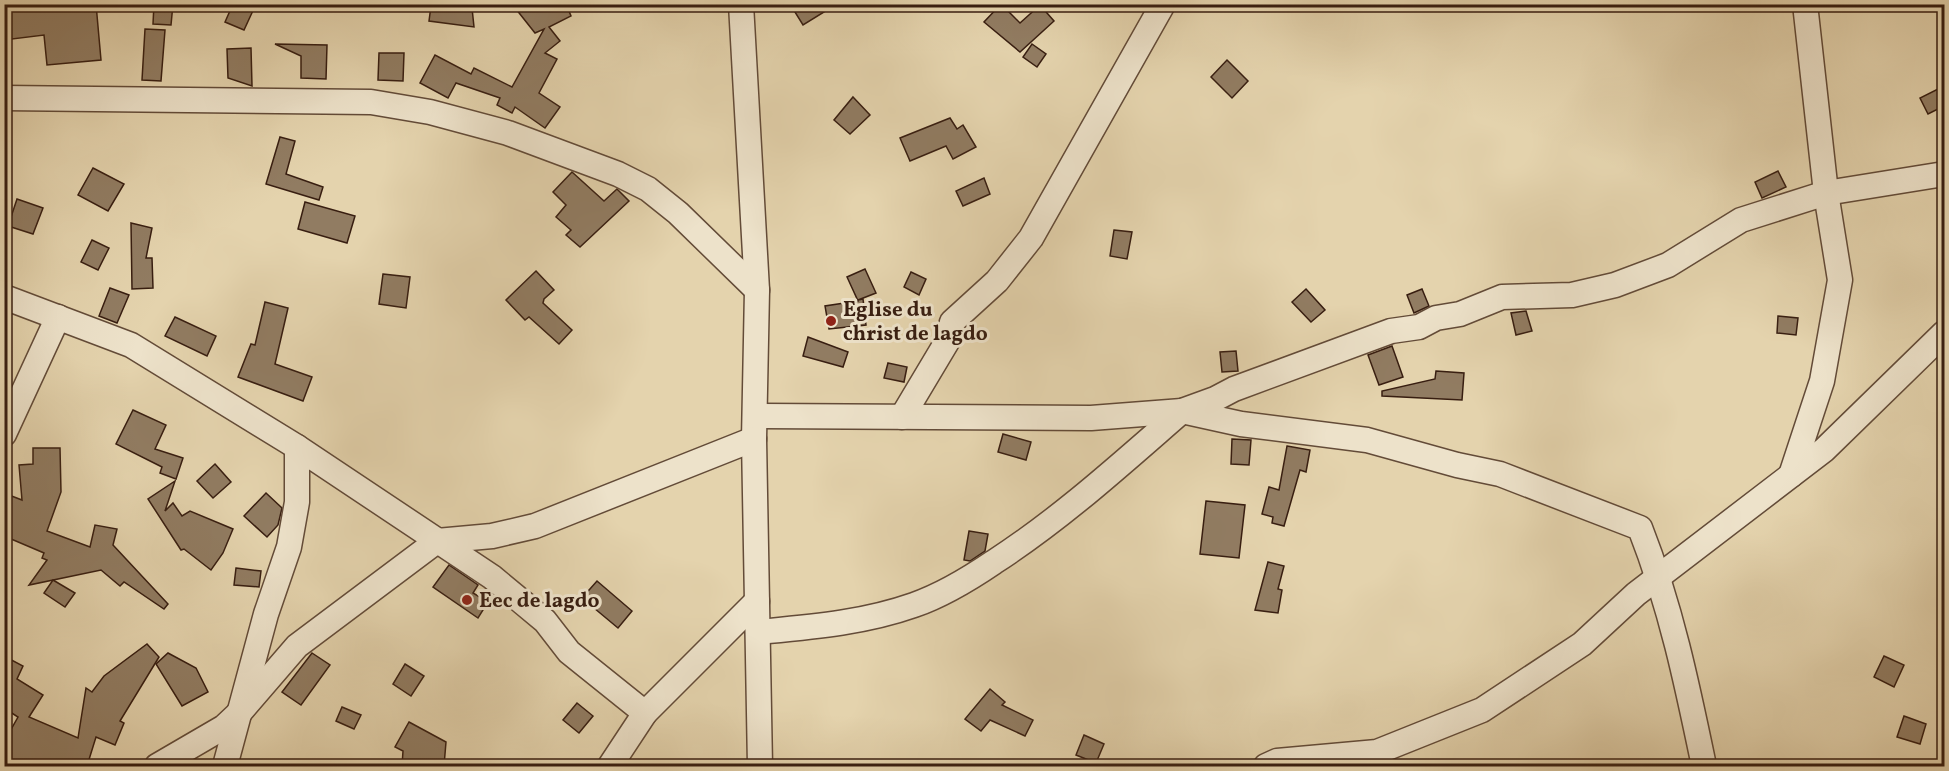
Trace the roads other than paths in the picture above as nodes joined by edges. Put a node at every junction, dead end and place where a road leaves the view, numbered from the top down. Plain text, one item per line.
1 (741, 4) edge
2 (1163, 4) edge
3 (1805, 4) edge
4 (4, 98) edge
5 (1944, 174) edge
6 (1826, 193) junction
7 (757, 290) junction
8 (4, 297) edge
9 (58, 317) junction
10 (1944, 333) edge
11 (1182, 411) junction
12 (902, 417) junction
13 (754, 427) junction
14 (4, 434) edge
15 (297, 447) junction
16 (1791, 475) junction
17 (437, 541) junction
18 (1659, 576) junction
19 (757, 601) junction
20 (758, 632) junction
21 (241, 711) junction
22 (645, 713) junction
23 (157, 766) edge
24 (225, 766) edge
25 (610, 766) edge
26 (760, 766) edge
27 (1266, 766) edge
28 (1704, 766) edge

1 - 7 street
2 - 12 street
3 - 6 street
4 - 7 street
5 - 6 street
6 - 11 street
6 - 16 street
7 - 13 street
8 - 9 street
9 - 14 street
9 - 15 street
10 - 16 street
11 - 12 street
11 - 18 street
11 - 20 street
12 - 13 street
13 - 17 street
13 - 19 street
15 - 17 street
15 - 21 street
16 - 18 street
17 - 21 street
17 - 22 street
18 - 27 street
18 - 28 street
19 - 20 street
19 - 22 street
20 - 26 street
21 - 23 street
21 - 24 street
22 - 25 street

